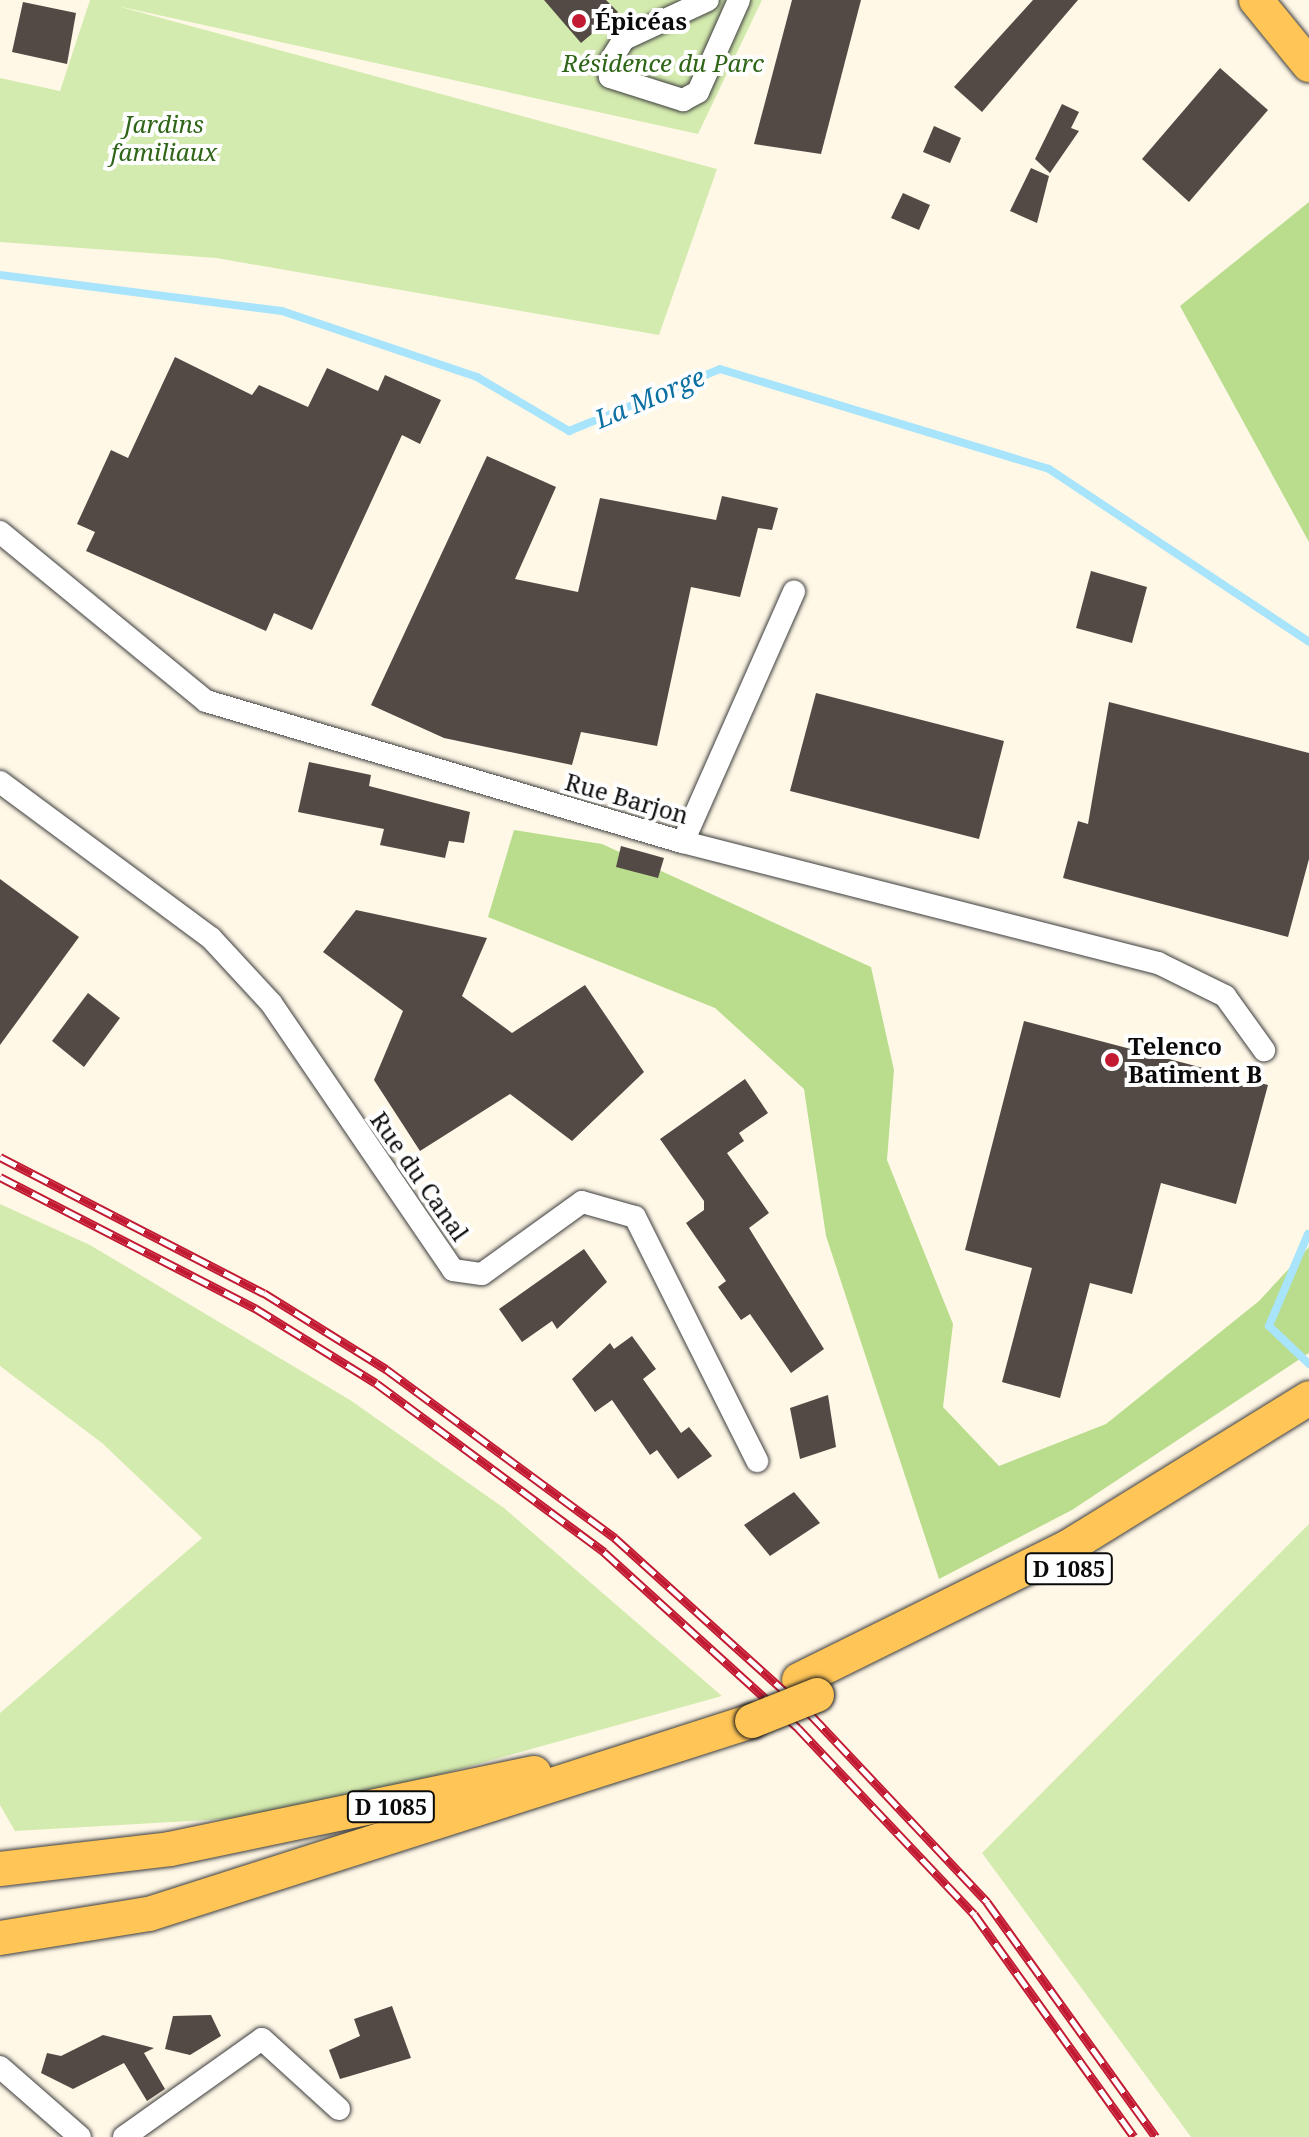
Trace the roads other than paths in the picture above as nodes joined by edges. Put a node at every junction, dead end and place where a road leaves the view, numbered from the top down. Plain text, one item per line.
1 (708, 0) edge
2 (739, 0) edge
3 (1256, 0) edge
4 (1309, 65) edge
5 (0, 532) edge
6 (794, 592) dead end
7 (0, 782) edge
8 (683, 842) junction
9 (1264, 1050) dead end
10 (1309, 1386) edge
11 (1309, 1398) edge
12 (1309, 1420) edge
13 (1225, 1450) junction
14 (757, 1461) dead end
15 (808, 1688) junction
16 (744, 1714) junction
17 (552, 1789) junction
18 (0, 1868) edge
19 (0, 1889) edge
20 (0, 1938) edge
21 (0, 2067) edge
22 (339, 2109) dead end
23 (80, 2137) edge
24 (124, 2137) edge

1 - 2 street
3 - 4 main road
5 - 8 street, Rue Barjon
6 - 8 street
7 - 14 street, Rue du Canal
8 - 9 street, Rue Barjon
10 - 13 main road
11 - 13 main road, D 1085
12 - 15 main road, D 1085
13 - 15 main road, D 1085
15 - 16 main road, D 1085, bridge
16 - 17 main road, D 1085
16 - 18 main road, D 1085
17 - 19 main road, D 1085
17 - 20 main road
21 - 23 street
22 - 24 street

